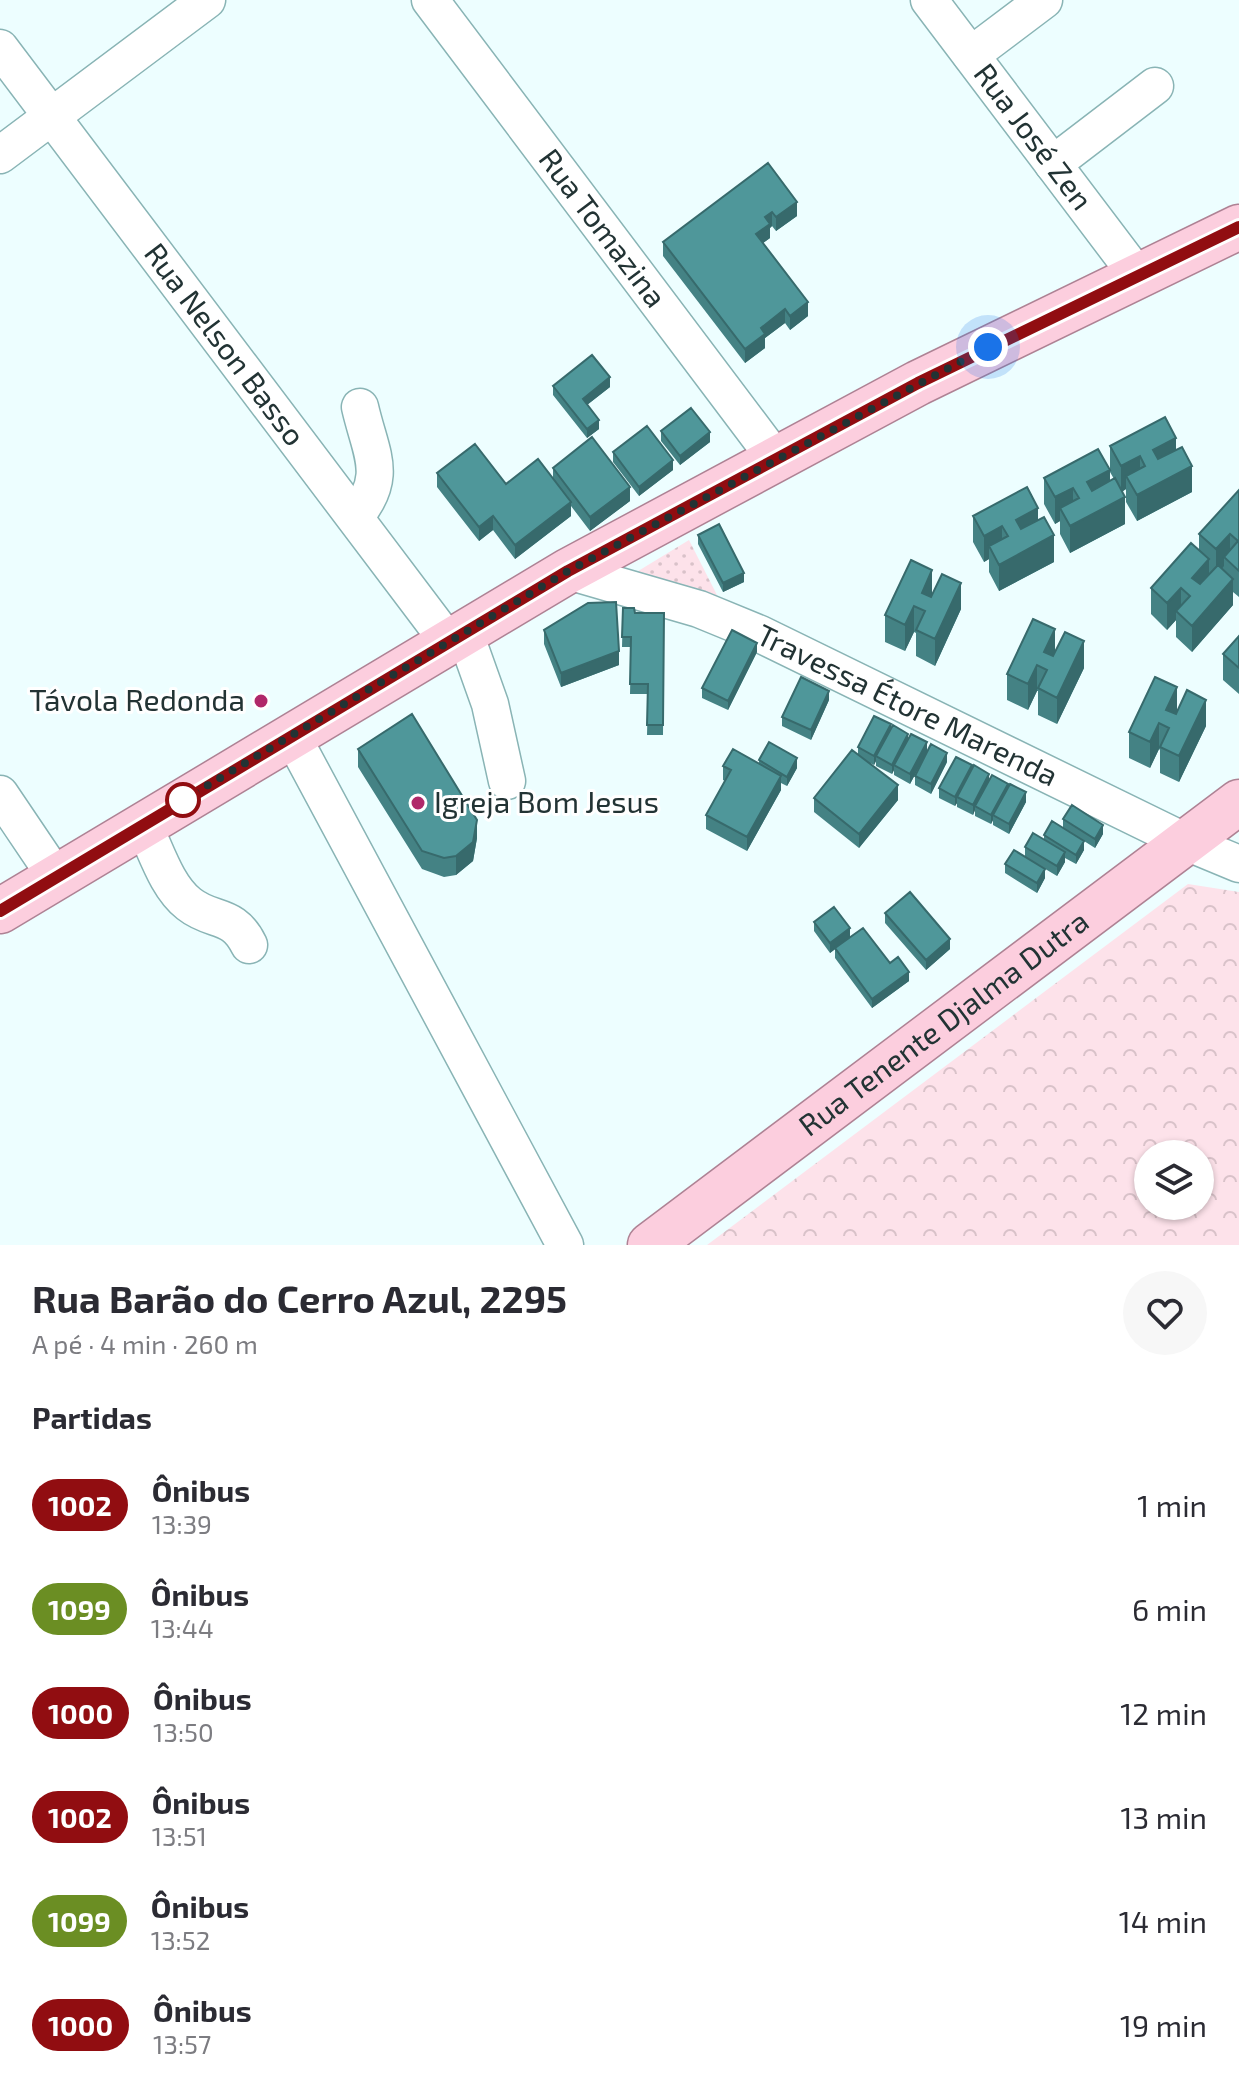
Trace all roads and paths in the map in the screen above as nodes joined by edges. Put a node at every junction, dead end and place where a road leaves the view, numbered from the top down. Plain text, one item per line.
1 (207, 0) edge
2 (430, 0) edge
3 (929, 0) edge
4 (1044, 0) edge
5 (0, 48) edge
6 (971, 55) junction
7 (1155, 86) dead end
8 (52, 116) junction
9 (0, 155) edge
10 (1053, 164) junction
11 (1239, 227) edge
12 (1137, 275) junction
13 (360, 407) dead end
14 (775, 458) junction
15 (355, 517) junction
16 (568, 571) junction
17 (456, 636) junction
18 (291, 734) junction
19 (507, 781) dead end
20 (0, 794) edge
21 (1239, 802) edge
22 (143, 824) junction
23 (1186, 842) junction
24 (1239, 864) edge
25 (56, 877) junction
26 (0, 911) edge
27 (249, 945) dead end
28 (565, 1245) edge
29 (650, 1245) edge

1 - 8 street
2 - 14 street, Rua Tomazina
3 - 6 street, Rua José Zen
4 - 6 street
5 - 8 street, Rua Nelson Basso
6 - 10 street, Rua José Zen
7 - 10 street
8 - 9 street
8 - 15 street, Rua Nelson Basso
10 - 12 street, Rua José Zen
11 - 12 main road
12 - 14 main road
13 - 15 street
14 - 16 main road
15 - 17 street, Rua Nelson Basso
16 - 17 main road
16 - 23 street, Travessa Étore Marenda
17 - 18 main road
17 - 19 street, Rua Nelson Basso
18 - 22 main road
18 - 28 street
20 - 25 street
21 - 23 main road, Rua Tenente Djalma Dutra
22 - 25 main road
22 - 27 street
23 - 24 street, Travessa Étore Marenda
23 - 29 main road, Rua Tenente Djalma Dutra
25 - 26 main road

